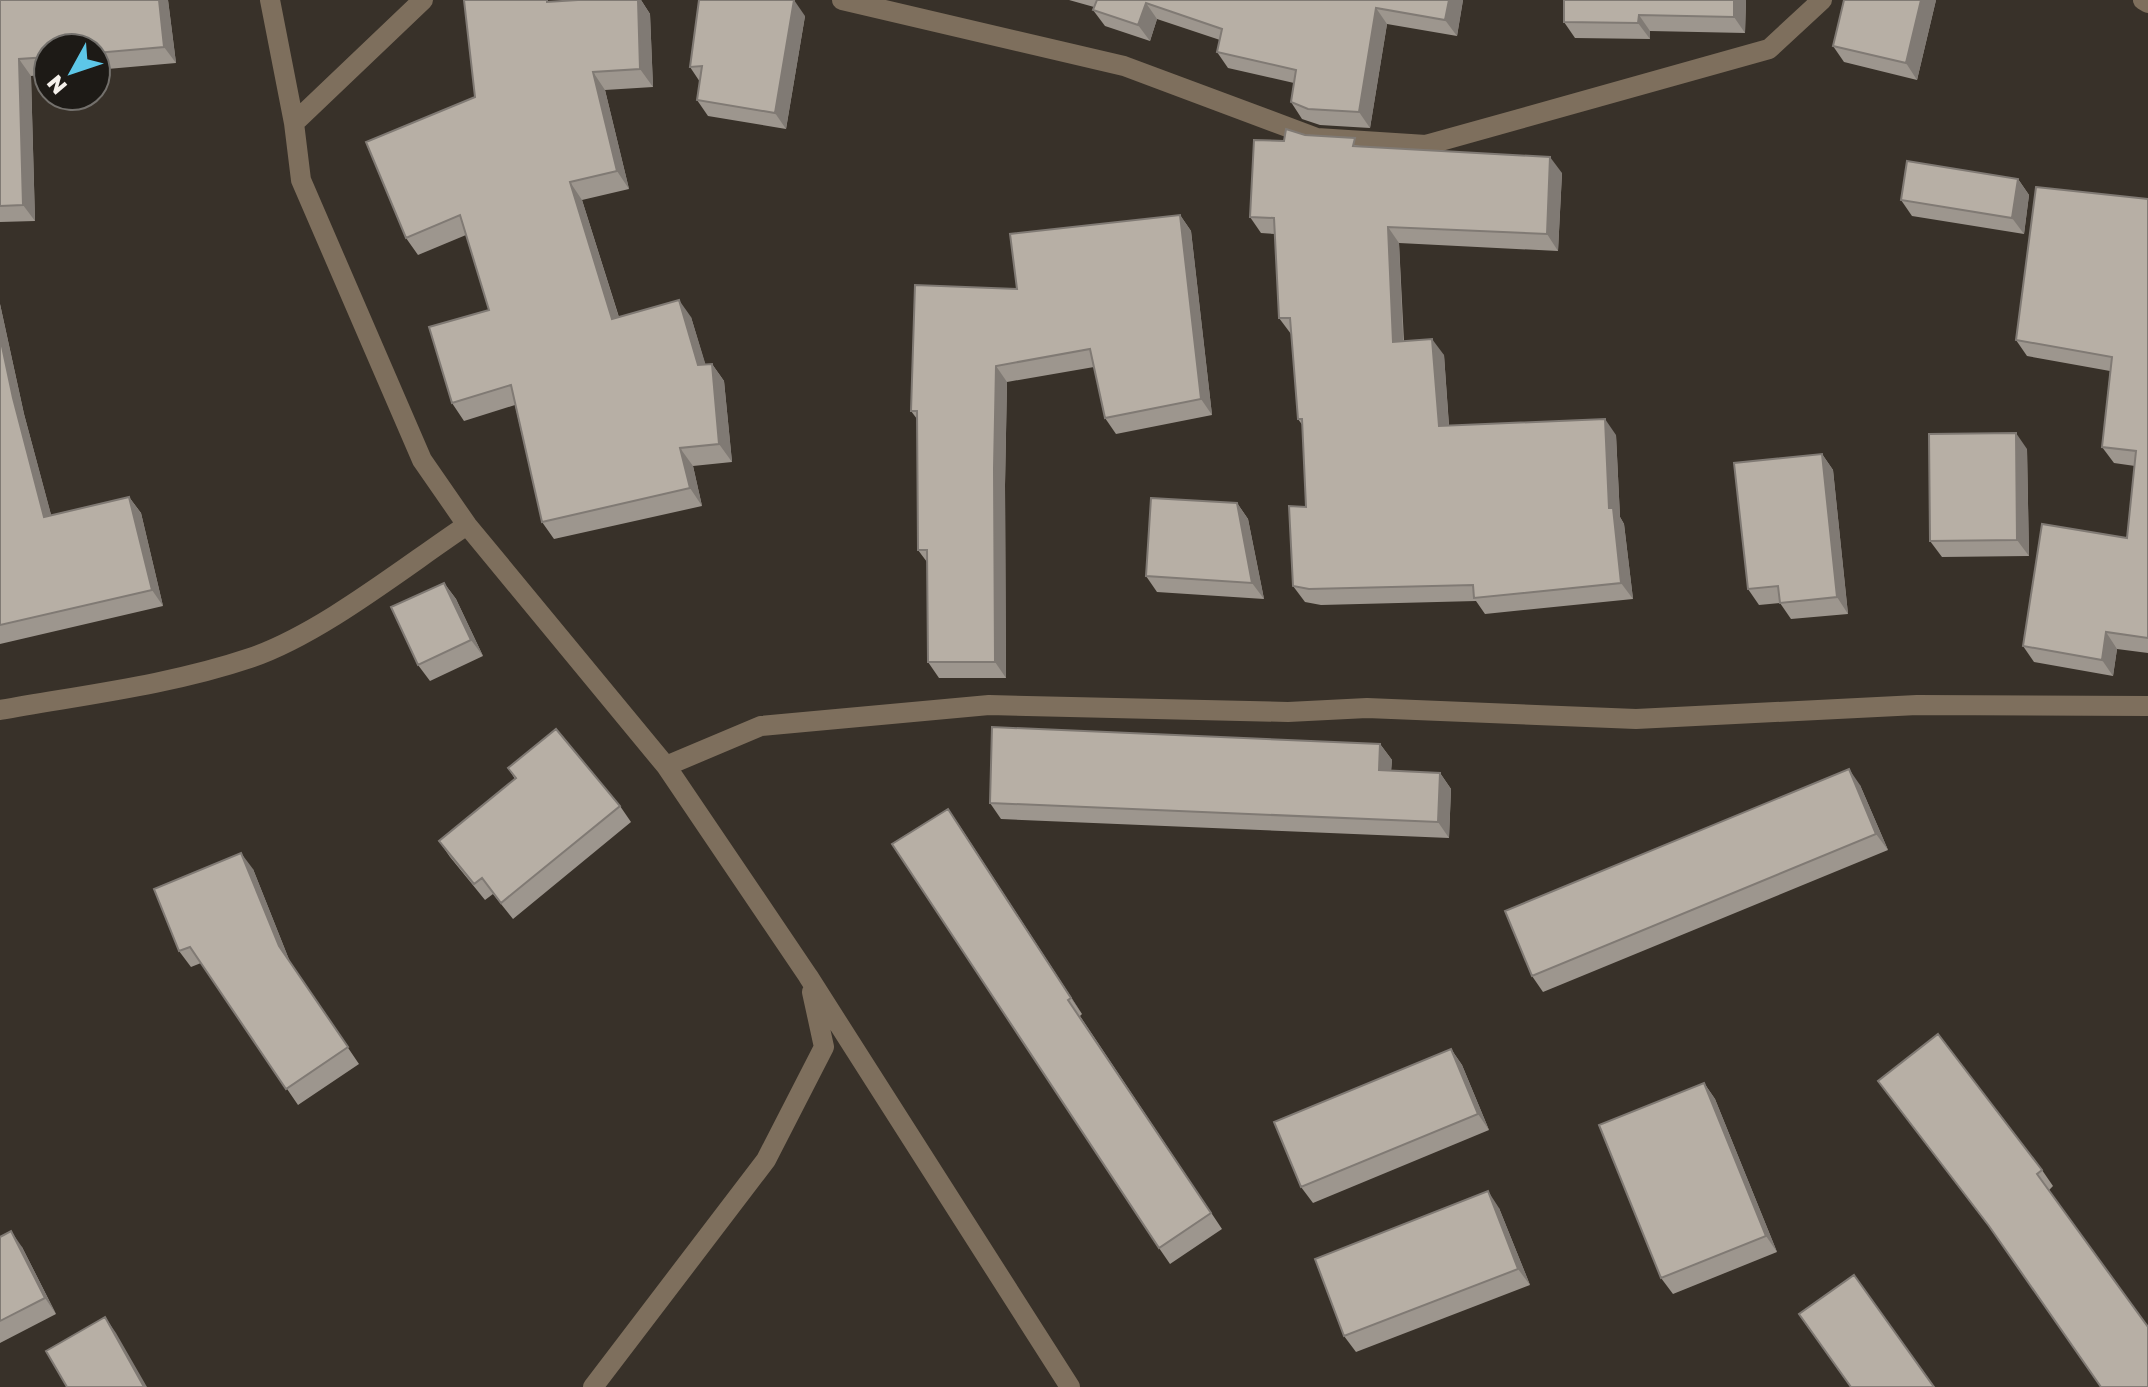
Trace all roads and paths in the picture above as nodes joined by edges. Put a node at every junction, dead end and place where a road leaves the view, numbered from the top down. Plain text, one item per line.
1 (270, 0) edge
2 (423, 0) edge
3 (842, 0) edge
4 (1822, 0) edge
5 (294, 123) junction
6 (467, 525) junction
7 (2148, 706) edge
8 (0, 710) edge
9 (666, 766) junction
10 (808, 976) junction
11 (593, 1387) edge
12 (1070, 1387) edge

1 - 5 street
2 - 5 street
3 - 4 street
5 - 6 street
6 - 8 street
6 - 9 street
7 - 9 street
9 - 10 street
10 - 11 street
10 - 12 street

